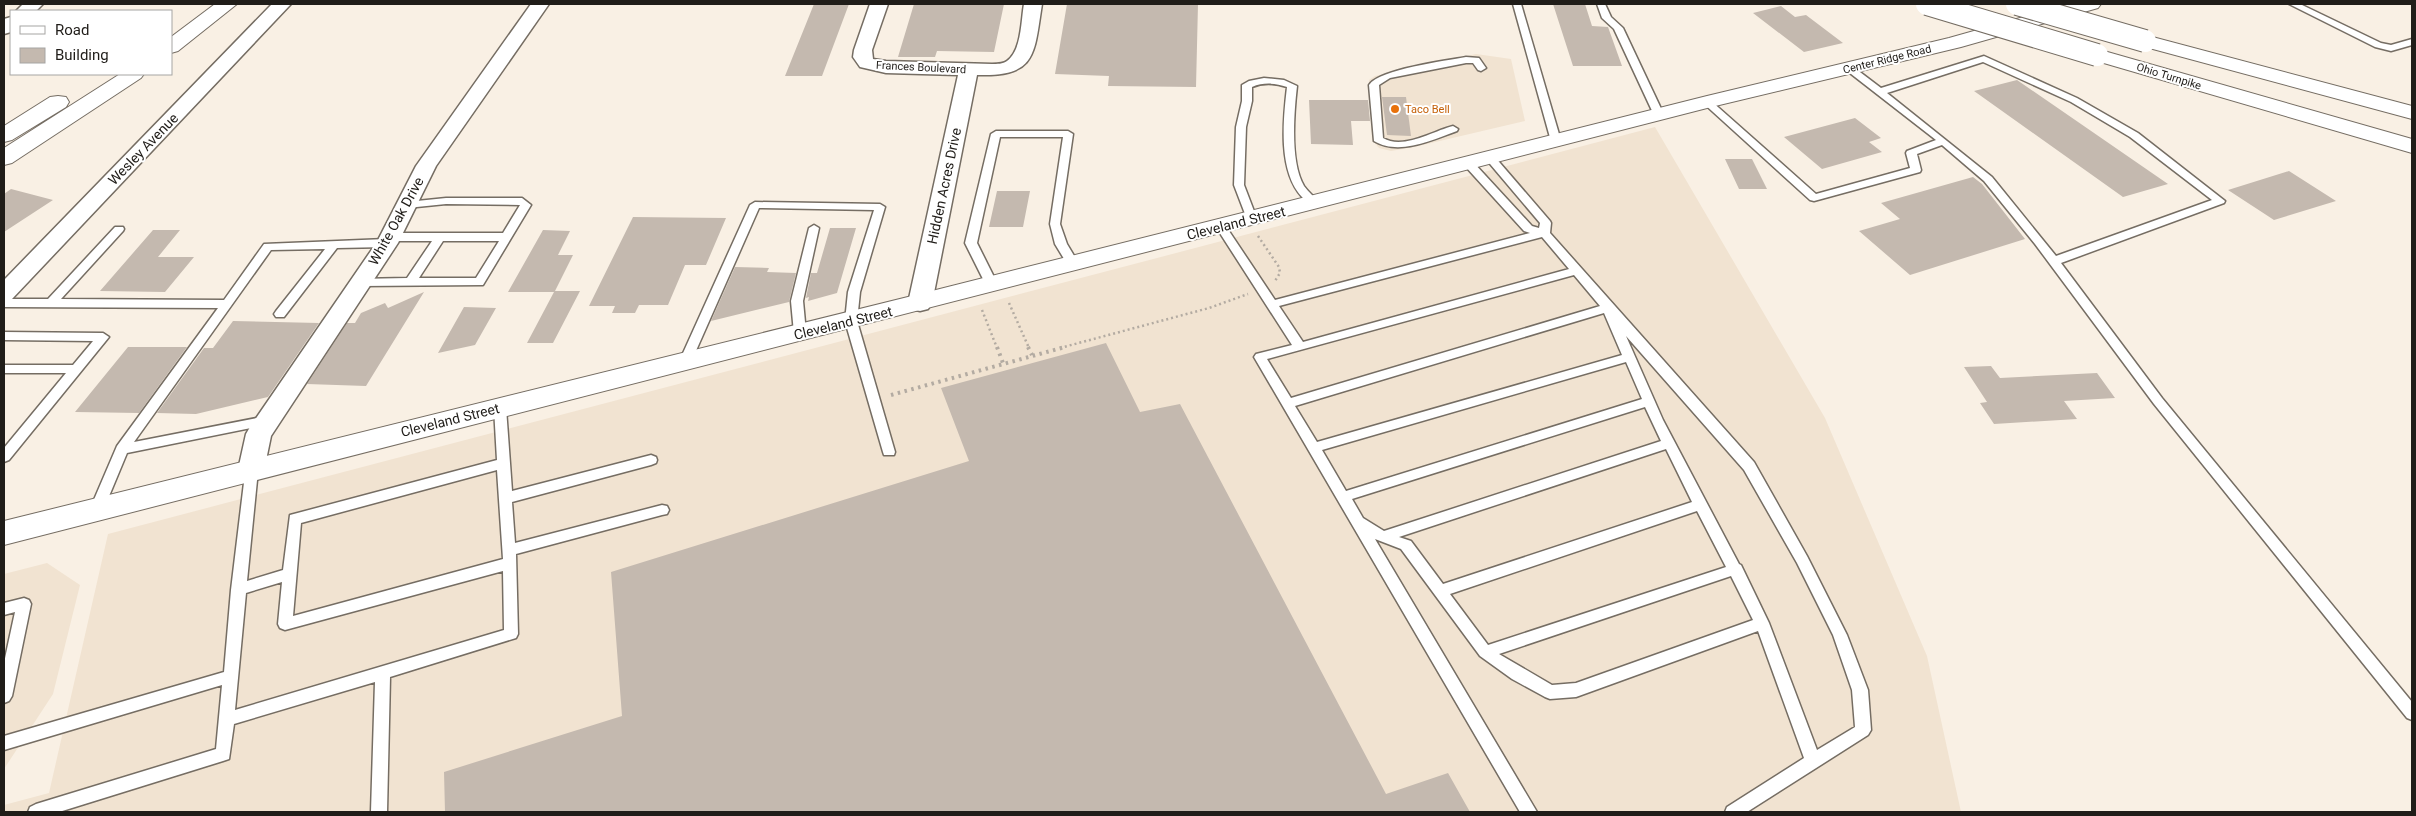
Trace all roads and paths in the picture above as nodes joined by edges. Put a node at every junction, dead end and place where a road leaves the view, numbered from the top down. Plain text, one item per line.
1 (227, 4) edge
2 (282, 4) edge
3 (540, 4) edge
4 (879, 4) edge
5 (1033, 4) edge
6 (1517, 4) edge
7 (1601, 4) edge
8 (1926, 4) edge
9 (2017, 4) edge
10 (2091, 4) edge
11 (2293, 4) edge
12 (191, 8) dead end
13 (172, 23) edge
14 (2412, 42) edge
15 (172, 46) edge
16 (1482, 68) dead end
17 (1849, 68) junction
18 (968, 69) junction
19 (102, 75) edge
20 (132, 75) edge
21 (1880, 92) junction
22 (1708, 102) junction
23 (1682, 109) joint
24 (2412, 114) edge
25 (1659, 115) junction
26 (1453, 129) dead end
27 (4, 135) edge
28 (1556, 141) junction
29 (1943, 141) junction
30 (2412, 146) edge
31 (4, 158) edge
32 (1479, 161) junction
33 (1314, 203) junction
34 (407, 205) junction
35 (1222, 227) junction
36 (814, 228) dead end
37 (1255, 228) junction
38 (119, 229) dead end
39 (1544, 233) junction
40 (440, 237) junction
41 (508, 237) junction
42 (388, 240) junction
43 (333, 246) junction
44 (2054, 261) junction
45 (1073, 264) junction
46 (1576, 271) junction
47 (360, 282) junction
48 (410, 283) junction
49 (1272, 283) dead end
50 (1253, 292) dead end
51 (4, 294) edge
52 (1001, 294) junction
53 (4, 303) edge
54 (920, 303) junction
55 (50, 304) junction
56 (225, 304) junction
57 (1274, 304) junction
58 (1608, 308) junction
59 (982, 310) dead end
60 (280, 314) dead end
61 (851, 321) junction
62 (800, 333) junction
63 (4, 336) edge
64 (1300, 347) junction
65 (1032, 355) junction
66 (1629, 356) junction
67 (686, 362) junction
68 (1003, 363) junction
69 (4, 370) edge
70 (76, 370) junction
71 (892, 394) dead end
72 (1649, 401) junction
73 (1286, 404) junction
74 (500, 408) junction
75 (267, 421) junction
76 (1669, 443) junction
77 (1313, 448) junction
78 (122, 449) junction
79 (889, 452) dead end
80 (4, 457) edge
81 (651, 460) dead end
82 (504, 463) junction
83 (251, 470) junction
84 (1343, 497) junction
85 (506, 498) junction
86 (1701, 504) junction
87 (97, 509) junction
88 (662, 510) dead end
89 (1358, 522) junction
90 (4, 534) edge
91 (1383, 537) junction
92 (509, 556) junction
93 (1736, 569) junction
94 (290, 574) junction
95 (238, 590) junction
96 (1440, 591) junction
97 (4, 609) edge
98 (1762, 622) junction
99 (1485, 652) junction
100 (383, 673) junction
101 (229, 677) junction
102 (4, 696) edge
103 (2412, 713) edge
104 (225, 720) junction
105 (4, 743) edge
106 (1813, 761) junction
107 (36, 812) edge
108 (378, 812) edge
109 (1529, 812) edge
110 (1733, 812) edge

1 - 15 main road
2 - 51 street, Wesley Avenue
3 - 34 street, White Oak Drive
4 - 18 street, Frances Boulevard
5 - 18 street, Frances Boulevard
6 - 28 lane
7 - 25 lane
8 - 30 main road, Ohio Turnpike, bridge
9 - 24 main road, Ohio Turnpike, bridge
10 - 17 main road, Center Ridge Road
11 - 14 lane
12 - 13 main road
16 - 26 lane
17 - 21 lane
17 - 22 main road, Center Ridge Road
18 - 54 street, Hidden Acres Drive
19 - 27 main road
20 - 31 main road
21 - 29 lane
21 - 44 lane
22 - 23 main road, Center Ridge Road
22 - 29 lane
23 - 25 main road, Cleveland Street
25 - 28 main road, Cleveland Street
28 - 32 main road, Cleveland Street
29 - 44 lane
32 - 33 main road, Cleveland Street
32 - 39 lane
32 - 39 lane
33 - 37 main road, Cleveland Street
33 - 37 lane
34 - 41 lane
34 - 42 street, White Oak Drive
35 - 37 main road, Cleveland Street
35 - 45 main road, Cleveland Street
35 - 57 lane
36 - 62 lane
37 - 49 path
38 - 55 lane
39 - 46 lane
39 - 57 lane
40 - 41 lane
40 - 42 lane
40 - 48 lane
41 - 48 lane
42 - 43 lane
42 - 47 street, White Oak Drive
43 - 56 lane
43 - 60 lane
44 - 103 lane
45 - 52 main road, Cleveland Street
45 - 52 lane
46 - 58 lane
46 - 64 lane
47 - 48 lane
47 - 75 street, White Oak Drive
50 - 65 path
52 - 54 main road, Cleveland Street
52 - 65 path
53 - 55 lane
54 - 61 main road, Cleveland Street
55 - 56 lane
56 - 78 lane
57 - 64 lane
58 - 66 lane
58 - 73 lane
58 - 106 lane
59 - 68 path
61 - 62 main road, Cleveland Street
61 - 67 lane
61 - 79 lane
62 - 67 main road, Cleveland Street
63 - 70 lane
64 - 73 lane
65 - 68 path
66 - 72 lane
66 - 77 lane
67 - 74 main road, Cleveland Street
68 - 71 path
69 - 70 lane
70 - 80 lane
72 - 76 lane
72 - 84 lane
73 - 77 lane
74 - 82 lane
74 - 83 main road, Cleveland Street
75 - 78 lane
75 - 83 street, White Oak Drive
76 - 86 lane
76 - 91 lane
77 - 84 lane
78 - 87 lane
81 - 85 lane
82 - 85 lane
82 - 94 lane
83 - 87 main road, Cleveland Street
83 - 95 lane
84 - 89 lane
85 - 92 lane
86 - 93 lane
86 - 96 lane
87 - 90 main road, Cleveland Street
88 - 92 lane
89 - 91 lane
89 - 109 lane
91 - 96 lane
92 - 94 lane
92 - 100 lane
93 - 98 lane
93 - 99 lane
94 - 95 lane
95 - 101 lane
96 - 99 lane
97 - 102 lane
98 - 99 lane
98 - 106 lane
100 - 104 lane
100 - 108 lane
101 - 104 lane
101 - 105 lane
104 - 107 lane
106 - 110 lane

